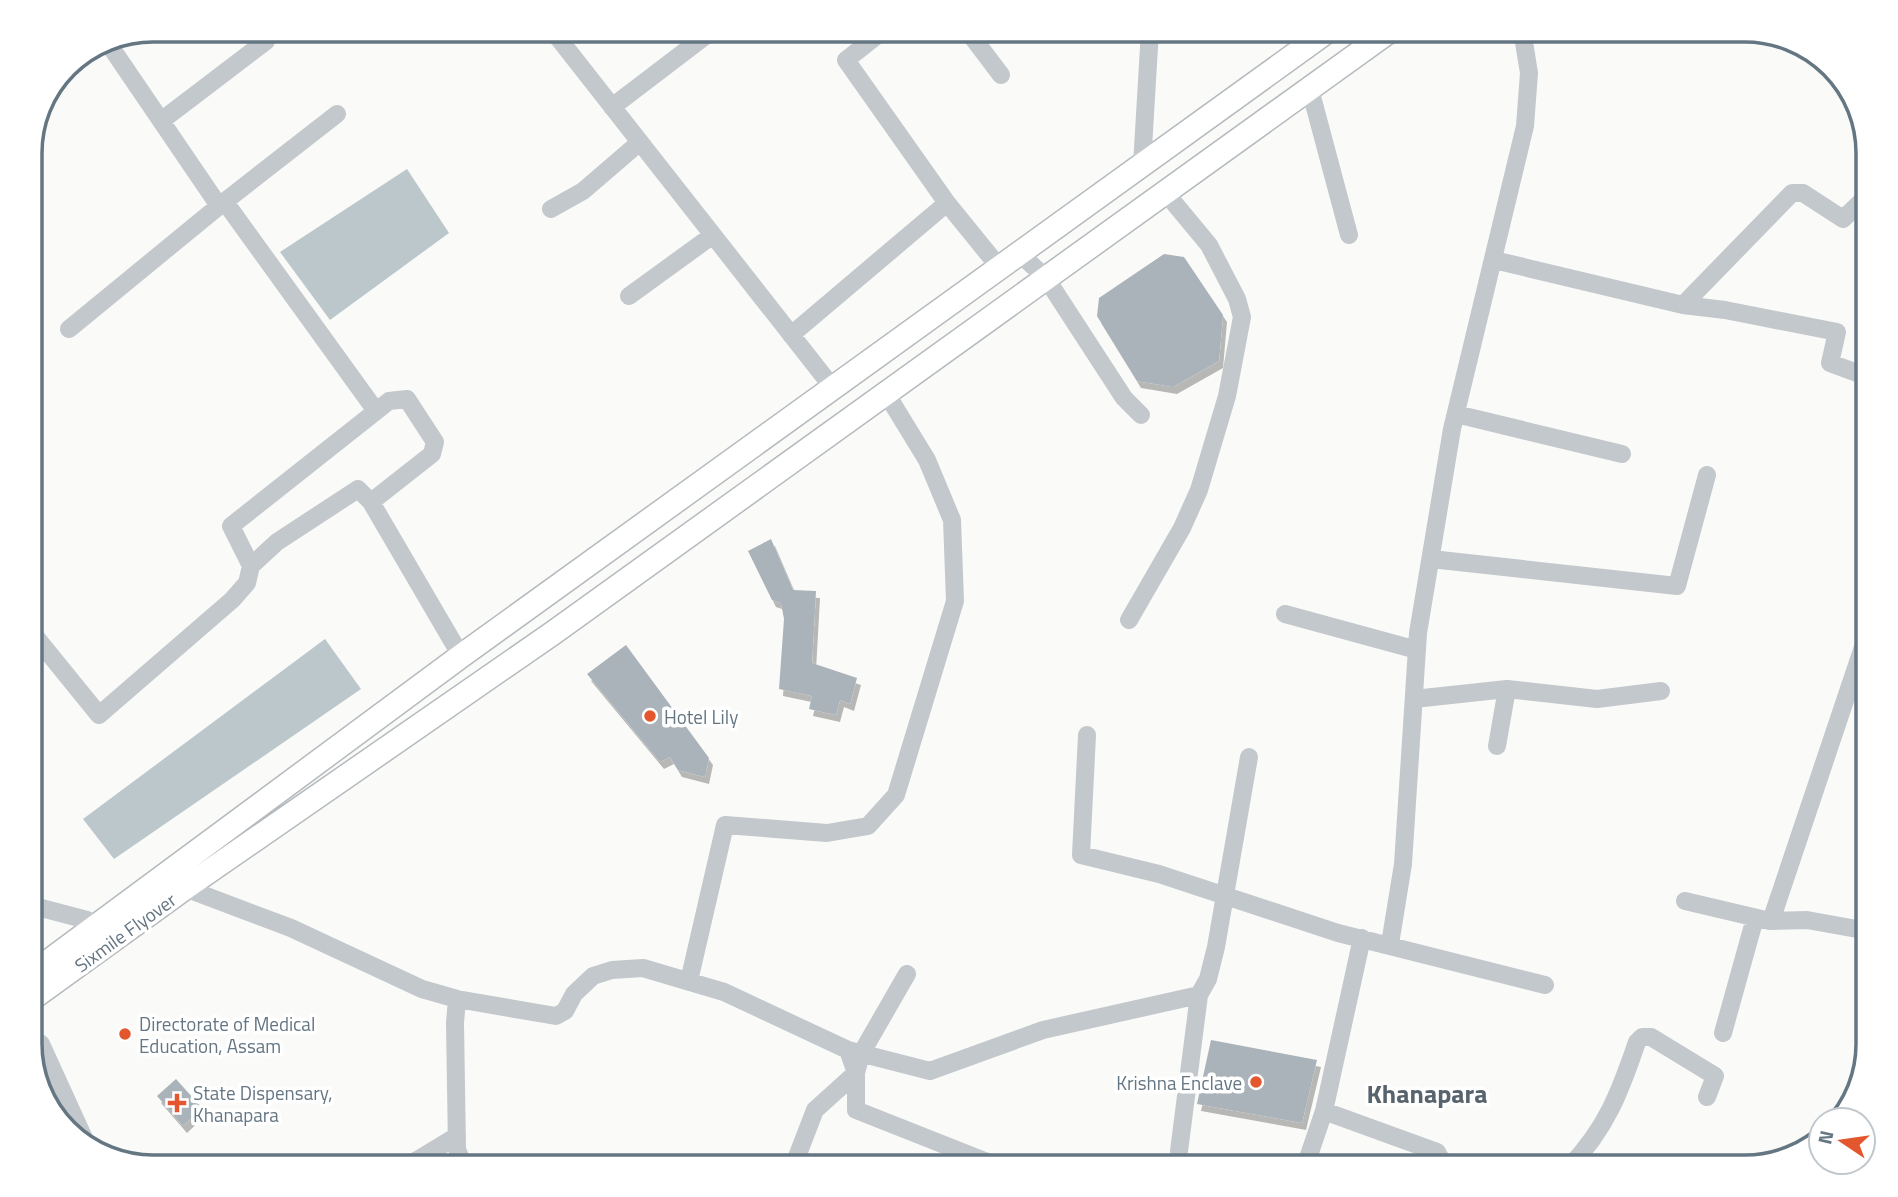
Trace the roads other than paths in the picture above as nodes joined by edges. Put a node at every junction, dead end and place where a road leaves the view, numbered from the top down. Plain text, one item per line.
1 (265, 42) edge
2 (561, 42) edge
3 (697, 42) edge
4 (869, 42) edge
5 (976, 42) edge
6 (1149, 42) edge
7 (1312, 42) edge
8 (1375, 42) edge
9 (1524, 42) edge
10 (113, 50) edge
11 (1001, 75) dead end
12 (1310, 89) junction
13 (612, 107) junction
14 (337, 114) dead end
15 (161, 121) junction
16 (640, 142) junction
17 (1142, 165) junction
18 (1165, 192) junction
19 (947, 203) junction
20 (222, 204) junction
21 (1856, 207) edge
22 (551, 209) dead end
23 (713, 235) junction
24 (1349, 235) dead end
25 (1019, 253) junction
26 (1494, 260) junction
27 (999, 267) junction
28 (1046, 278) junction
29 (629, 296) dead end
30 (1683, 305) junction
31 (69, 329) dead end
32 (791, 335) junction
33 (1856, 373) edge
34 (832, 388) junction
35 (886, 393) junction
36 (376, 411) junction
37 (1456, 414) junction
38 (1141, 415) dead end
39 (1622, 454) dead end
40 (1707, 475) dead end
41 (371, 502) junction
42 (1431, 559) junction
43 (251, 566) junction
44 (1285, 614) dead end
45 (1129, 620) dead end
46 (42, 646) edge
47 (1418, 650) junction
48 (461, 656) junction
49 (1856, 665) edge
50 (1507, 689) junction
51 (1661, 691) dead end
52 (1414, 699) junction
53 (1087, 735) dead end
54 (1497, 746) dead end
55 (1249, 757) dead end
56 (179, 879) junction
57 (1225, 896) junction
58 (1685, 901) dead end
59 (42, 908) edge
60 (1763, 919) junction
61 (87, 920) junction
62 (124, 920) junction
63 (1856, 928) edge
64 (1362, 938) junction
65 (1390, 944) junction
66 (42, 951) edge
67 (42, 968) edge
68 (907, 974) dead end
69 (689, 981) junction
70 (1545, 985) dead end
71 (42, 990) edge
72 (1199, 995) junction
73 (457, 999) junction
74 (42, 1007) edge
75 (1723, 1033) dead end
76 (42, 1046) edge
77 (855, 1052) junction
78 (856, 1073) junction
79 (1707, 1097) dead end
80 (1324, 1111) junction
81 (78, 1125) edge
82 (457, 1136) junction
83 (1179, 1151) dead end
84 (425, 1155) edge
85 (459, 1155) edge
86 (798, 1155) edge
87 (968, 1155) edge
88 (1309, 1155) edge
89 (1439, 1155) edge
90 (1581, 1155) edge

1 - 15 street
2 - 13 street
3 - 13 street
4 - 19 street
5 - 11 street
6 - 17 street
7 - 17 main road
8 - 12 main road
9 - 26 street
10 - 15 street
12 - 18 main road
12 - 24 street
13 - 16 street
14 - 20 street
15 - 20 street
16 - 22 street
16 - 23 street
17 - 25 main road
18 - 28 main road
18 - 45 street
19 - 27 street
19 - 32 street
20 - 31 street
20 - 36 street
21 - 30 street
23 - 29 street
23 - 32 street
25 - 27 main road
25 - 28 street
26 - 30 street
26 - 37 street
27 - 34 main road
28 - 35 main road
28 - 38 street
30 - 33 street
32 - 34 street
34 - 48 main road
35 - 56 main road
35 - 69 street
36 - 41 street
36 - 43 street
37 - 39 street
37 - 42 street
40 - 42 street
41 - 43 street
41 - 48 street
42 - 47 street
43 - 46 street
44 - 47 street
47 - 52 street
48 - 56 main road
49 - 60 street
50 - 51 street
50 - 52 street
50 - 54 street
52 - 65 street
53 - 57 street
55 - 57 street
56 - 61 main road
56 - 62 main road, Sixmile Flyover
56 - 73 street
56 - 74 main road
57 - 64 street
57 - 72 street
58 - 60 street
59 - 61 street
60 - 63 street
60 - 75 street
61 - 66 main road
62 - 67 main road, Sixmile Flyover
62 - 71 main road, Sixmile Flyover
64 - 65 street
64 - 80 street
65 - 70 street
68 - 77 street
69 - 73 street
69 - 77 street
72 - 77 street
72 - 83 street
73 - 82 street
76 - 81 street
77 - 78 street
78 - 86 street
78 - 87 street
79 - 90 street
80 - 88 street
80 - 89 street
82 - 84 street
82 - 85 street

